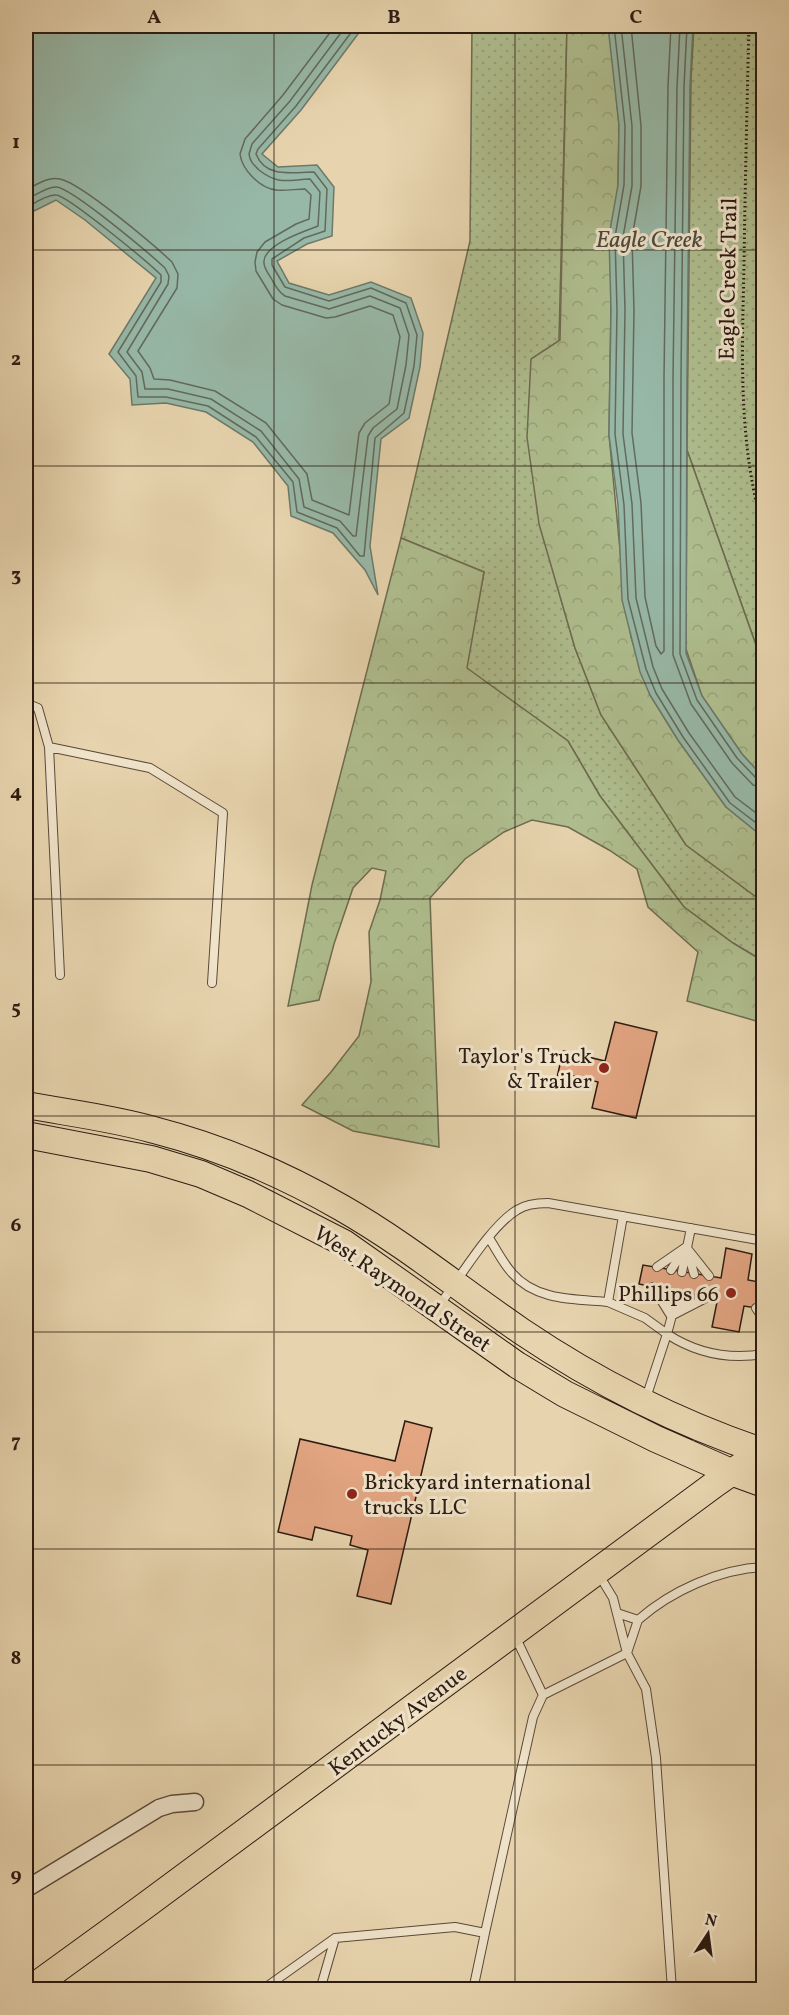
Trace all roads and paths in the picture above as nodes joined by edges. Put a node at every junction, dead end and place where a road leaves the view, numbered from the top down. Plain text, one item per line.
1 (749, 26) edge
2 (764, 532) edge
3 (26, 703) edge
4 (50, 747) junction
5 (60, 975) dead end
6 (212, 983) dead end
7 (26, 1105) edge
8 (26, 1135) edge
9 (622, 1216) junction
10 (692, 1228) junction
11 (489, 1238) junction
12 (764, 1241) edge
13 (686, 1247) junction
14 (657, 1267) dead end
15 (671, 1270) dead end
16 (682, 1272) dead end
17 (694, 1274) dead end
18 (709, 1276) dead end
19 (456, 1284) junction
20 (653, 1287) dead end
21 (667, 1290) dead end
22 (678, 1293) dead end
23 (690, 1296) dead end
24 (705, 1299) dead end
25 (608, 1302) junction
26 (437, 1308) junction
27 (756, 1308) dead end
28 (672, 1317) junction
29 (764, 1320) edge
30 (667, 1334) junction
31 (764, 1354) edge
32 (644, 1402) junction
33 (763, 1451) edge
34 (731, 1472) junction
35 (764, 1484) edge
36 (764, 1567) edge
37 (597, 1572) junction
38 (617, 1613) junction
39 (639, 1620) junction
40 (514, 1633) junction
41 (627, 1653) junction
42 (543, 1695) junction
43 (195, 1802) dead end
44 (26, 1889) edge
45 (485, 1933) junction
46 (335, 1938) junction
47 (29, 1989) edge
48 (262, 1989) edge
49 (320, 1989) edge
50 (473, 1989) edge
51 (672, 1989) edge

1 - 2 path, Eagle Creek Trail
3 - 4 lane
4 - 5 lane
4 - 6 lane
7 - 19 main road, West Raymond Street
8 - 26 main road, West Raymond Street
9 - 10 lane
9 - 11 lane
9 - 25 lane
10 - 12 lane
10 - 13 lane
11 - 19 lane
11 - 25 lane
13 - 14 lane
13 - 15 lane
13 - 16 lane
13 - 17 lane
13 - 18 lane
19 - 26 lane
19 - 32 main road, West Raymond Street
20 - 28 lane
21 - 28 lane
22 - 28 lane
23 - 28 lane
24 - 28 lane
25 - 30 lane
26 - 34 main road, West Raymond Street
27 - 29 lane
28 - 30 lane
30 - 31 lane
30 - 32 lane
32 - 33 main road, West Raymond Street
33 - 34 main road, Kentucky Avenue
34 - 35 main road, West Raymond Street
34 - 37 main road, Kentucky Avenue
36 - 39 lane
37 - 38 lane
37 - 40 main road, Kentucky Avenue
38 - 39 lane
38 - 41 lane
39 - 41 lane
40 - 42 lane
40 - 47 main road, Kentucky Avenue
41 - 42 lane
41 - 51 lane
42 - 45 lane
43 - 44 street
45 - 46 lane
45 - 50 lane
46 - 48 lane
46 - 49 lane

